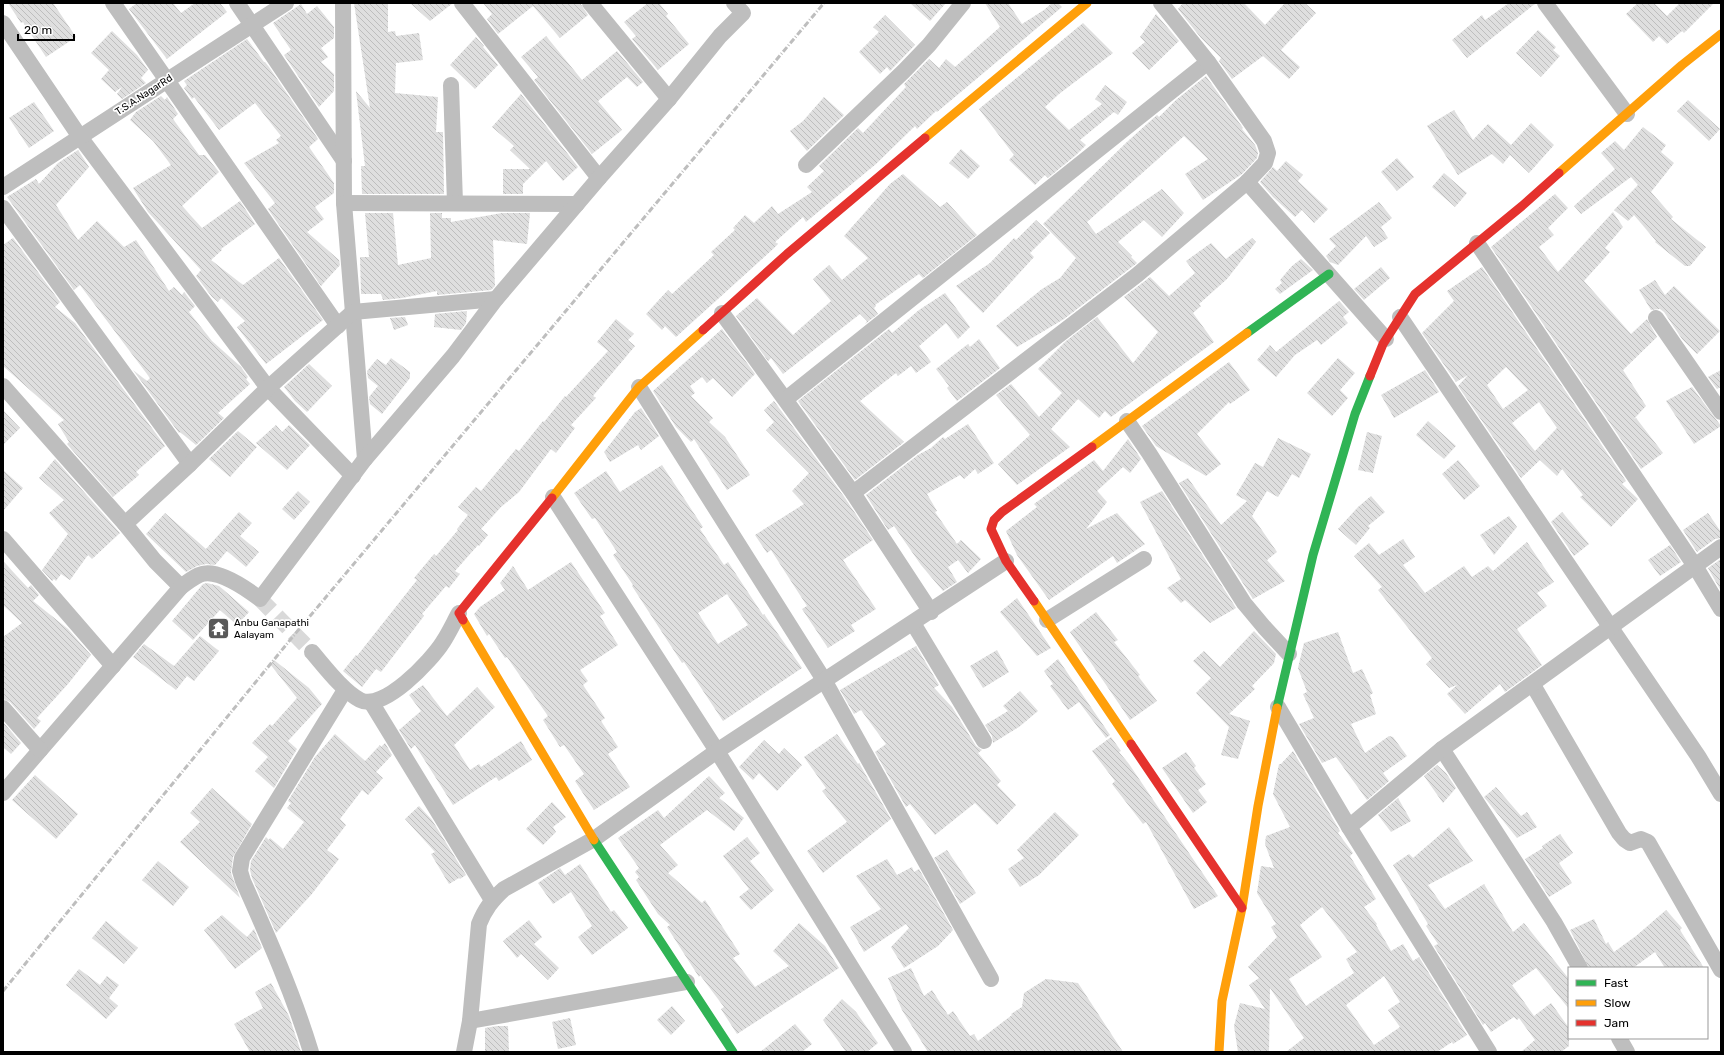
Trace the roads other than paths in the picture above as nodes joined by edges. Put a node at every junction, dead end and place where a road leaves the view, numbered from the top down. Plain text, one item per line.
1 (114, 3) edge
2 (237, 3) edge
3 (286, 3) edge
4 (343, 3) edge
5 (462, 3) edge
6 (590, 3) edge
7 (963, 3) edge
8 (1087, 3) edge
9 (1161, 3) edge
10 (1545, 3) edge
11 (743, 6) edge
12 (3, 23) edge
13 (252, 25) junction
14 (1721, 34) edge
15 (1208, 62) junction
16 (166, 81) junction
17 (451, 85) dead end
18 (669, 99) junction
19 (1627, 114) junction
20 (80, 137) junction
21 (344, 160) junction
22 (806, 165) dead end
23 (599, 178) junction
24 (1247, 182) junction
25 (3, 187) edge
26 (344, 203) junction
27 (455, 204) junction
28 (577, 204) junction
29 (3, 208) edge
30 (1477, 243) junction
31 (1329, 274) junction
32 (496, 299) junction
33 (353, 312) junction
34 (722, 313) junction
35 (1400, 317) junction
36 (1656, 318) dead end
37 (338, 326) junction
38 (1386, 339) junction
39 (3, 386) edge
40 (639, 387) junction
41 (268, 388) junction
42 (786, 399) junction
43 (1721, 412) edge
44 (1127, 421) junction
45 (365, 459) junction
46 (190, 464) junction
47 (353, 476) junction
48 (853, 493) junction
49 (553, 497) junction
50 (125, 524) junction
51 (3, 539) edge
52 (1721, 547) edge
53 (1144, 559) dead end
54 (1006, 561) junction
55 (1695, 566) junction
56 (181, 587) junction
57 (1721, 609) edge
58 (931, 612) junction
59 (459, 613) junction
60 (1047, 620) junction
61 (913, 623) junction
62 (1611, 628) junction
63 (312, 652) tunnel mouth
64 (1289, 654) junction
65 (113, 666) junction
66 (824, 680) junction
67 (1533, 685) junction
68 (345, 690) junction
69 (371, 702) junction
70 (1278, 707) junction
71 (3, 708) edge
72 (984, 741) dead end
73 (1442, 749) junction
74 (40, 750) junction
75 (717, 751) junction
76 (3, 793) edge
77 (1721, 794) edge
78 (1349, 827) junction
79 (594, 839) junction
80 (492, 900) junction
81 (1242, 908) junction
82 (1579, 967) edge
83 (1721, 970) edge
84 (991, 979) dead end
85 (687, 982) junction
86 (470, 1021) junction
87 (1620, 1039) edge
88 (311, 1052) edge
89 (464, 1052) edge
90 (733, 1052) edge
91 (904, 1052) edge
92 (1219, 1052) edge
93 (1489, 1052) edge
94 (1627, 1052) edge

1 - 16 street
2 - 13 street
3 - 13 street, T.S.A.NagarRd
4 - 21 street
5 - 23 street
6 - 18 street
7 - 22 street
8 - 34 street
9 - 15 street
10 - 19 street
11 - 18 street
12 - 20 street
13 - 16 street, T.S.A.NagarRd
13 - 21 street
14 - 19 street
15 - 24 street
15 - 42 street
16 - 20 street, T.S.A.NagarRd
16 - 37 street
17 - 27 street
18 - 23 street
19 - 30 street
20 - 25 street, T.S.A.NagarRd
20 - 41 street
21 - 26 street
23 - 28 street
24 - 31 street
24 - 48 street
26 - 27 street
26 - 33 street
27 - 28 street
28 - 32 street
29 - 46 street
30 - 35 street
30 - 55 street
31 - 38 street
31 - 44 street
32 - 33 street
32 - 45 street
33 - 37 street
33 - 45 street
34 - 40 street
34 - 42 street
35 - 38 street
35 - 62 street
36 - 43 street
37 - 41 street
38 - 64 street
39 - 50 street
40 - 49 street
40 - 66 street
41 - 46 street
41 - 47 street
42 - 48 street
44 - 54 street
44 - 64 street
45 - 47 street
46 - 50 street
47 - 56 street
48 - 58 street
49 - 59 street
49 - 75 street
50 - 56 street
51 - 65 street
52 - 55 street
53 - 60 street
54 - 58 street
54 - 60 street
55 - 57 street
55 - 62 street
56 - 65 street
58 - 61 street
59 - 69 street
59 - 79 street
60 - 81 street
61 - 66 street
61 - 72 street
62 - 67 street
62 - 77 street
63 - 68 street
64 - 70 street
65 - 74 street
66 - 75 street
66 - 84 street
67 - 73 street
67 - 83 street
68 - 69 street
68 - 88 street
69 - 80 street
70 - 78 street
70 - 81 street
71 - 74 street
73 - 78 street
73 - 82 street
74 - 76 street
75 - 79 street
75 - 91 street
78 - 93 street
79 - 80 street
79 - 85 street
80 - 86 street
81 - 92 street
85 - 86 street
85 - 90 street
86 - 89 street
87 - 94 street

